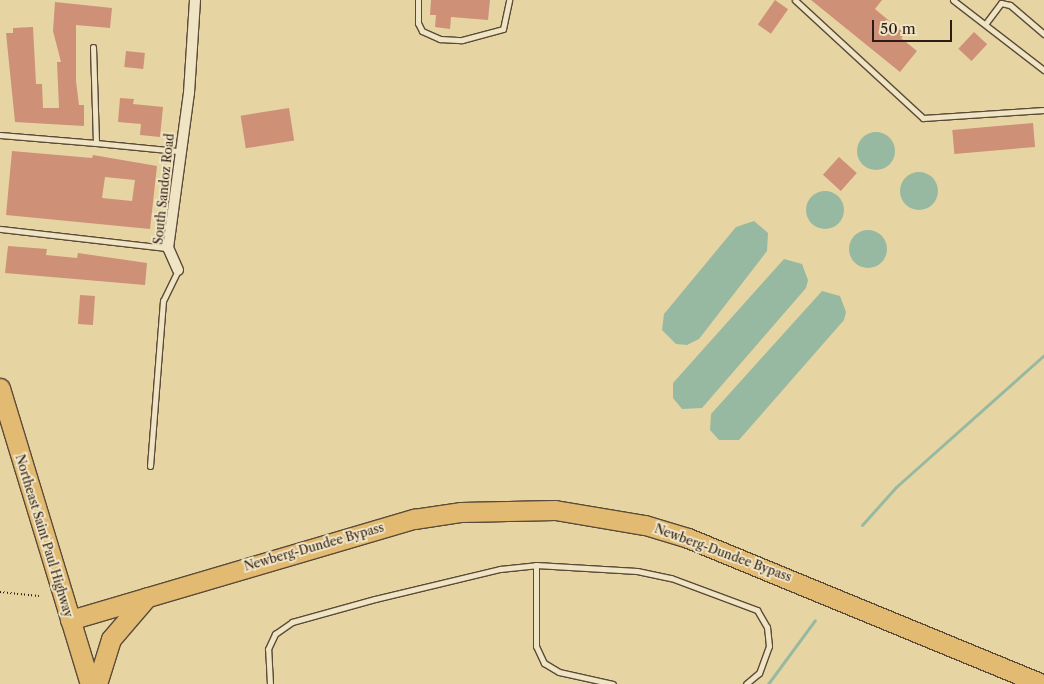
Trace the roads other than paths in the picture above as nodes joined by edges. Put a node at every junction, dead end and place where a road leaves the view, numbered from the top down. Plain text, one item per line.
1 (196, 0) edge
2 (418, 0) edge
3 (509, 0) edge
4 (795, 0) edge
5 (953, 0) edge
6 (986, 23) junction
7 (1044, 34) edge
8 (93, 47) dead end
9 (1044, 70) edge
10 (1044, 110) edge
11 (0, 135) edge
12 (96, 143) junction
13 (178, 151) junction
14 (0, 229) edge
15 (168, 248) junction
16 (178, 270) joint
17 (0, 388) edge
18 (150, 466) dead end
19 (536, 565) junction
20 (147, 597) junction
21 (70, 620) junction
22 (90, 684) edge
23 (98, 684) edge
24 (270, 684) edge
25 (612, 684) edge
26 (746, 684) edge
27 (1042, 684) edge

1 - 13 street, South Sandoz Road
2 - 3 lane
4 - 10 lane
5 - 6 lane
6 - 7 lane
6 - 9 lane
8 - 12 lane
11 - 12 lane
12 - 13 lane
13 - 15 street, South Sandoz Road
14 - 15 lane
15 - 16 street, South Sandoz Road
16 - 18 lane, South Sandoz Road
17 - 21 highway, Northeast Saint Paul Highway
19 - 24 lane
19 - 25 lane
19 - 26 lane
20 - 21 highway, Newberg-Dundee Bypass
20 - 23 highway
20 - 27 highway, Newberg-Dundee Bypass
21 - 22 highway, Northeast Saint Paul Highway

